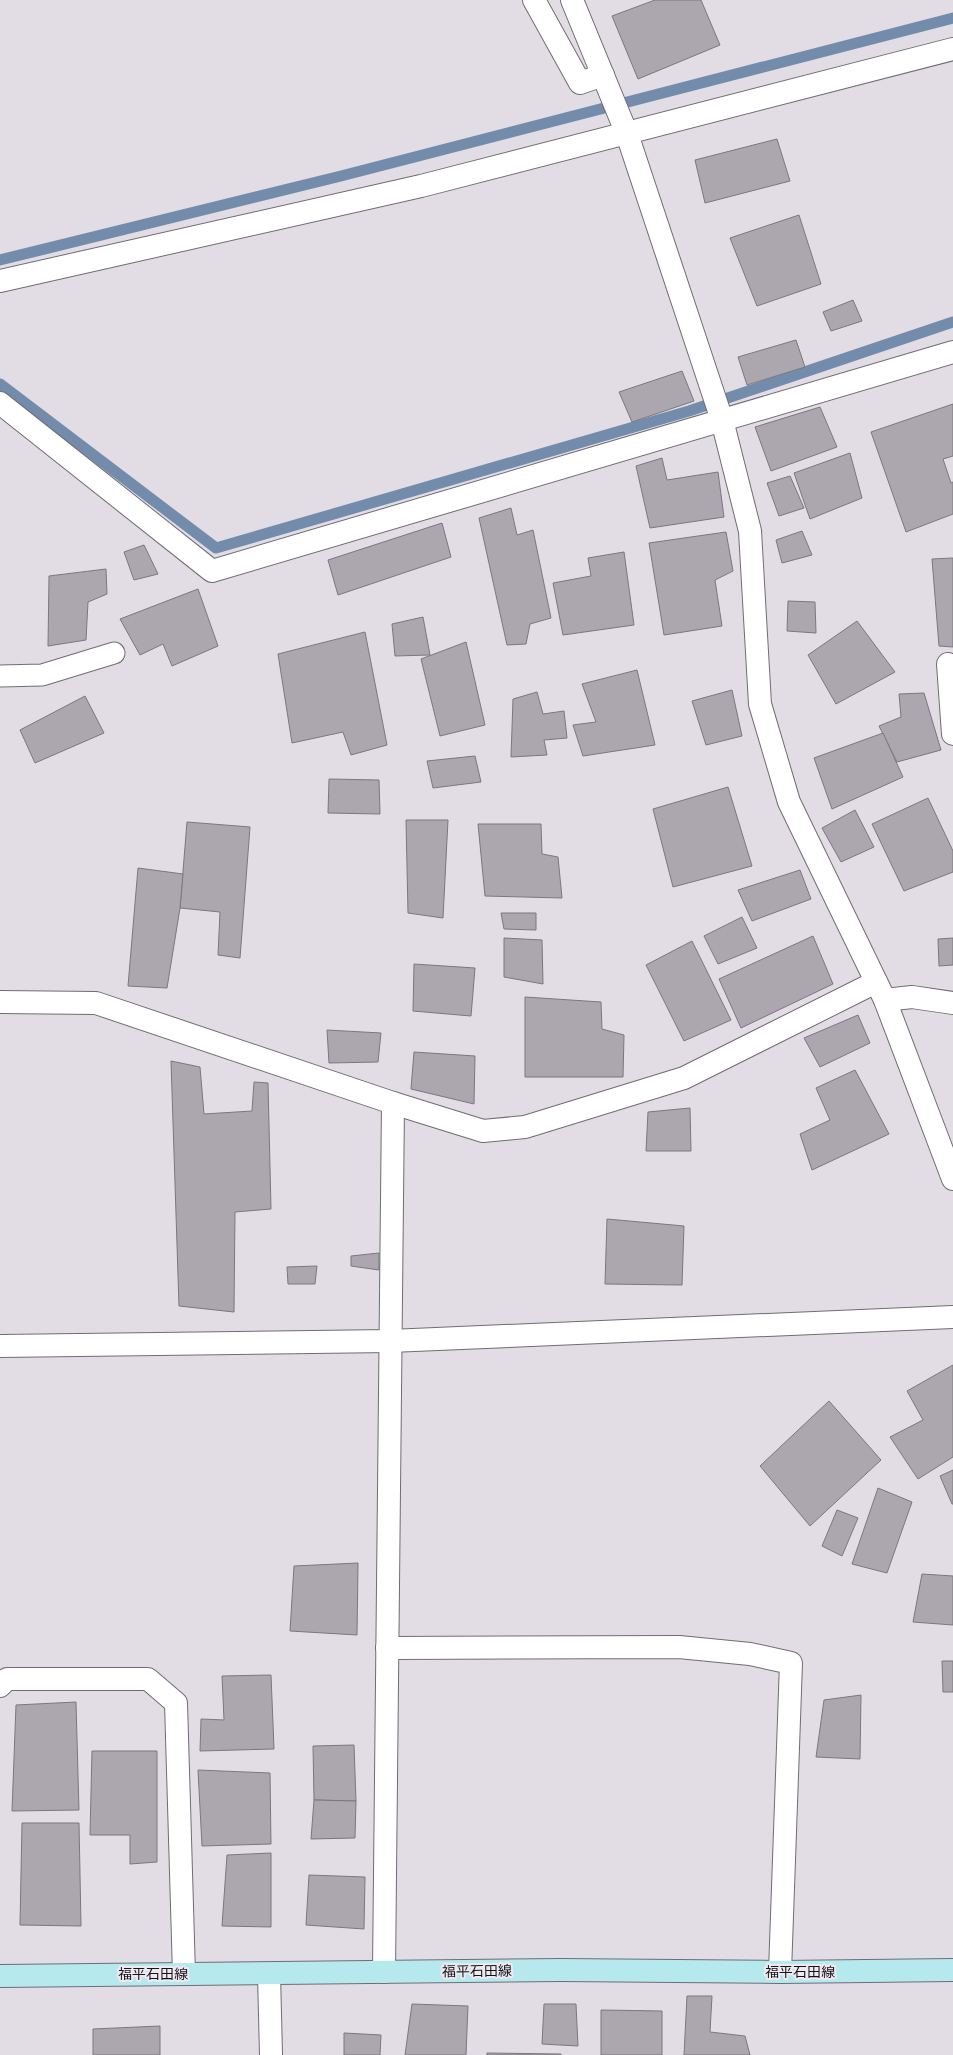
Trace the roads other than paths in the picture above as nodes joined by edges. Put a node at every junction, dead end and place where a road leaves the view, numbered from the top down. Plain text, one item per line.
1 (534, 0) edge
2 (572, 0) edge
3 (953, 49) edge
4 (603, 75) junction
5 (627, 134) junction
6 (0, 281) edge
7 (953, 352) edge
8 (0, 403) edge
9 (722, 420) junction
10 (114, 653) dead end
11 (948, 664) dead end
12 (0, 676) edge
13 (953, 734) edge
14 (881, 991) junction
15 (0, 1002) edge
16 (953, 1003) edge
17 (393, 1103) junction
18 (953, 1179) edge
19 (953, 1317) edge
20 (390, 1341) junction
21 (0, 1346) edge
22 (387, 1648) junction
23 (0, 1686) edge
24 (953, 1970) edge
25 (384, 1972) junction
26 (780, 1972) junction
27 (184, 1974) junction
28 (270, 1974) junction
29 (0, 1976) edge
30 (271, 2055) edge

1 - 4 street
2 - 4 street
3 - 5 street
4 - 5 street
5 - 6 street
5 - 9 street
7 - 9 street
8 - 9 street
9 - 14 street
10 - 12 lane
11 - 13 street
14 - 16 street
14 - 17 street
14 - 18 street
15 - 17 street
17 - 20 street
19 - 20 street
20 - 21 street
20 - 22 street
22 - 25 street
22 - 26 street
23 - 27 street
24 - 26 main road, 福平石田線
25 - 26 main road, 福平石田線
25 - 28 main road, 福平石田線
27 - 28 main road, 福平石田線
27 - 29 main road, 福平石田線
28 - 30 street

